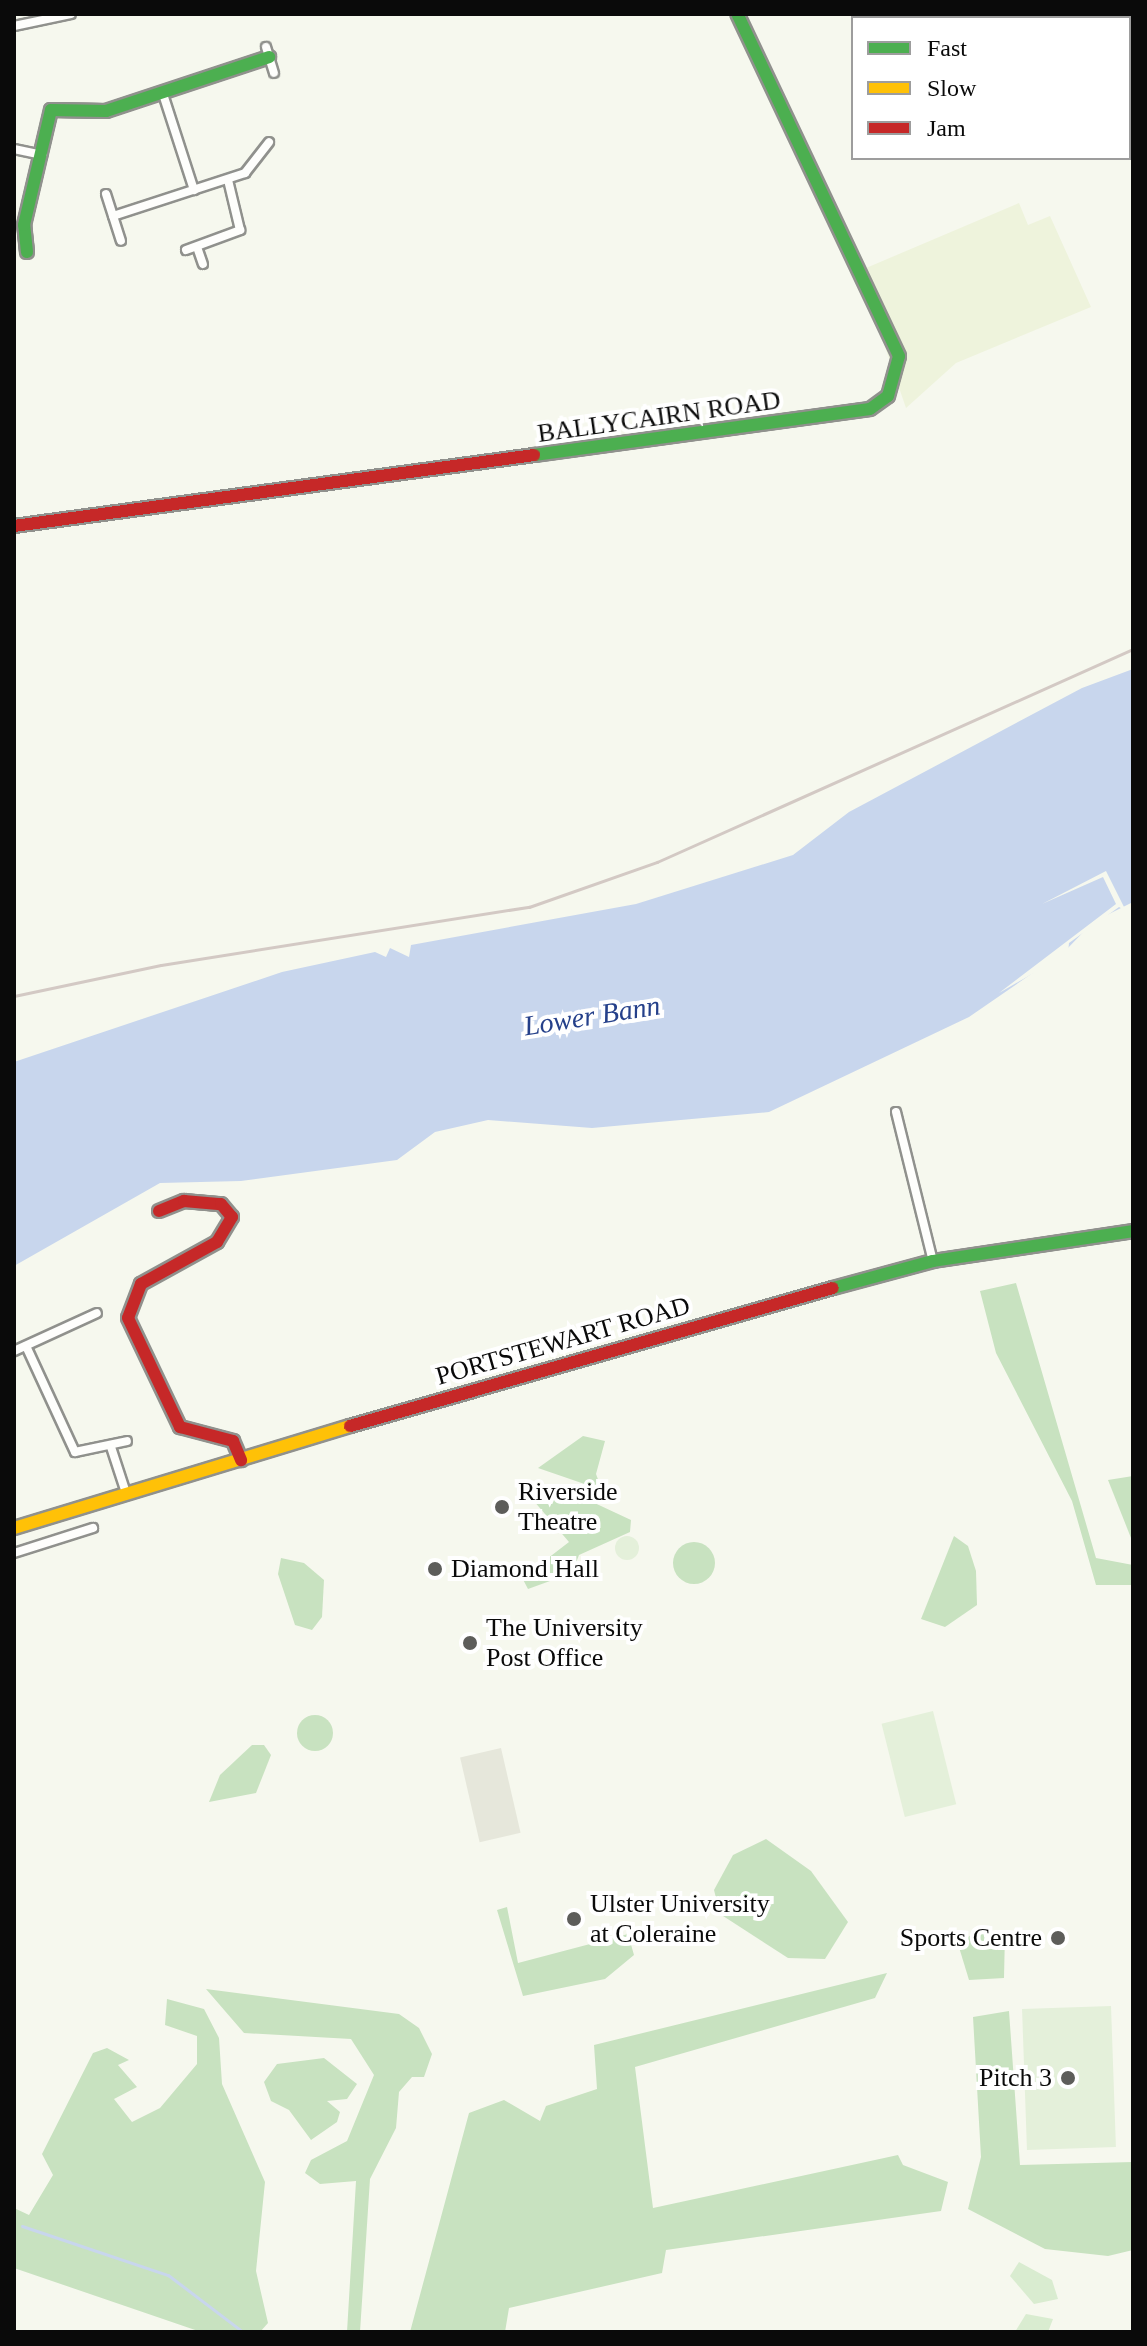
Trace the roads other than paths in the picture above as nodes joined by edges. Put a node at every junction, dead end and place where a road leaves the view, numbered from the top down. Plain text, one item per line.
1 (71, 14) edge
2 (737, 14) edge
3 (14, 26) edge
4 (267, 52) joint
5 (274, 73) dead end
6 (163, 94) junction
7 (269, 142) dead end
8 (14, 149) edge
9 (42, 155) junction
10 (228, 180) junction
11 (194, 190) junction
12 (106, 194) dead end
13 (113, 216) junction
14 (121, 241) dead end
15 (197, 247) junction
16 (186, 250) dead end
17 (27, 252) dead end
18 (203, 264) dead end
19 (14, 526) edge
20 (896, 1112) dead end
21 (159, 1211) dead end
22 (1133, 1231) edge
23 (933, 1261) junction
24 (97, 1313) dead end
25 (26, 1346) junction
26 (14, 1351) edge
27 (127, 1441) dead end
28 (111, 1447) junction
29 (241, 1460) junction
30 (126, 1493) junction
31 (14, 1528) edge
32 (93, 1528) dead end
33 (14, 1553) edge

1 - 3 street
2 - 19 street, BALLYCAIRN ROAD
4 - 5 street
4 - 6 street
6 - 9 street
6 - 11 street
7 - 10 street
8 - 9 street
9 - 17 street
10 - 11 street
10 - 15 street
11 - 13 street
12 - 13 street
13 - 14 street
15 - 16 street
15 - 18 street
20 - 23 street
21 - 29 street
22 - 23 street, PORTSTEWART ROAD
23 - 29 street, PORTSTEWART ROAD
24 - 25 street
25 - 26 street
25 - 28 street
27 - 28 street
28 - 30 street
29 - 30 street, PORTSTEWART ROAD
30 - 31 street, PORTSTEWART ROAD
32 - 33 street

